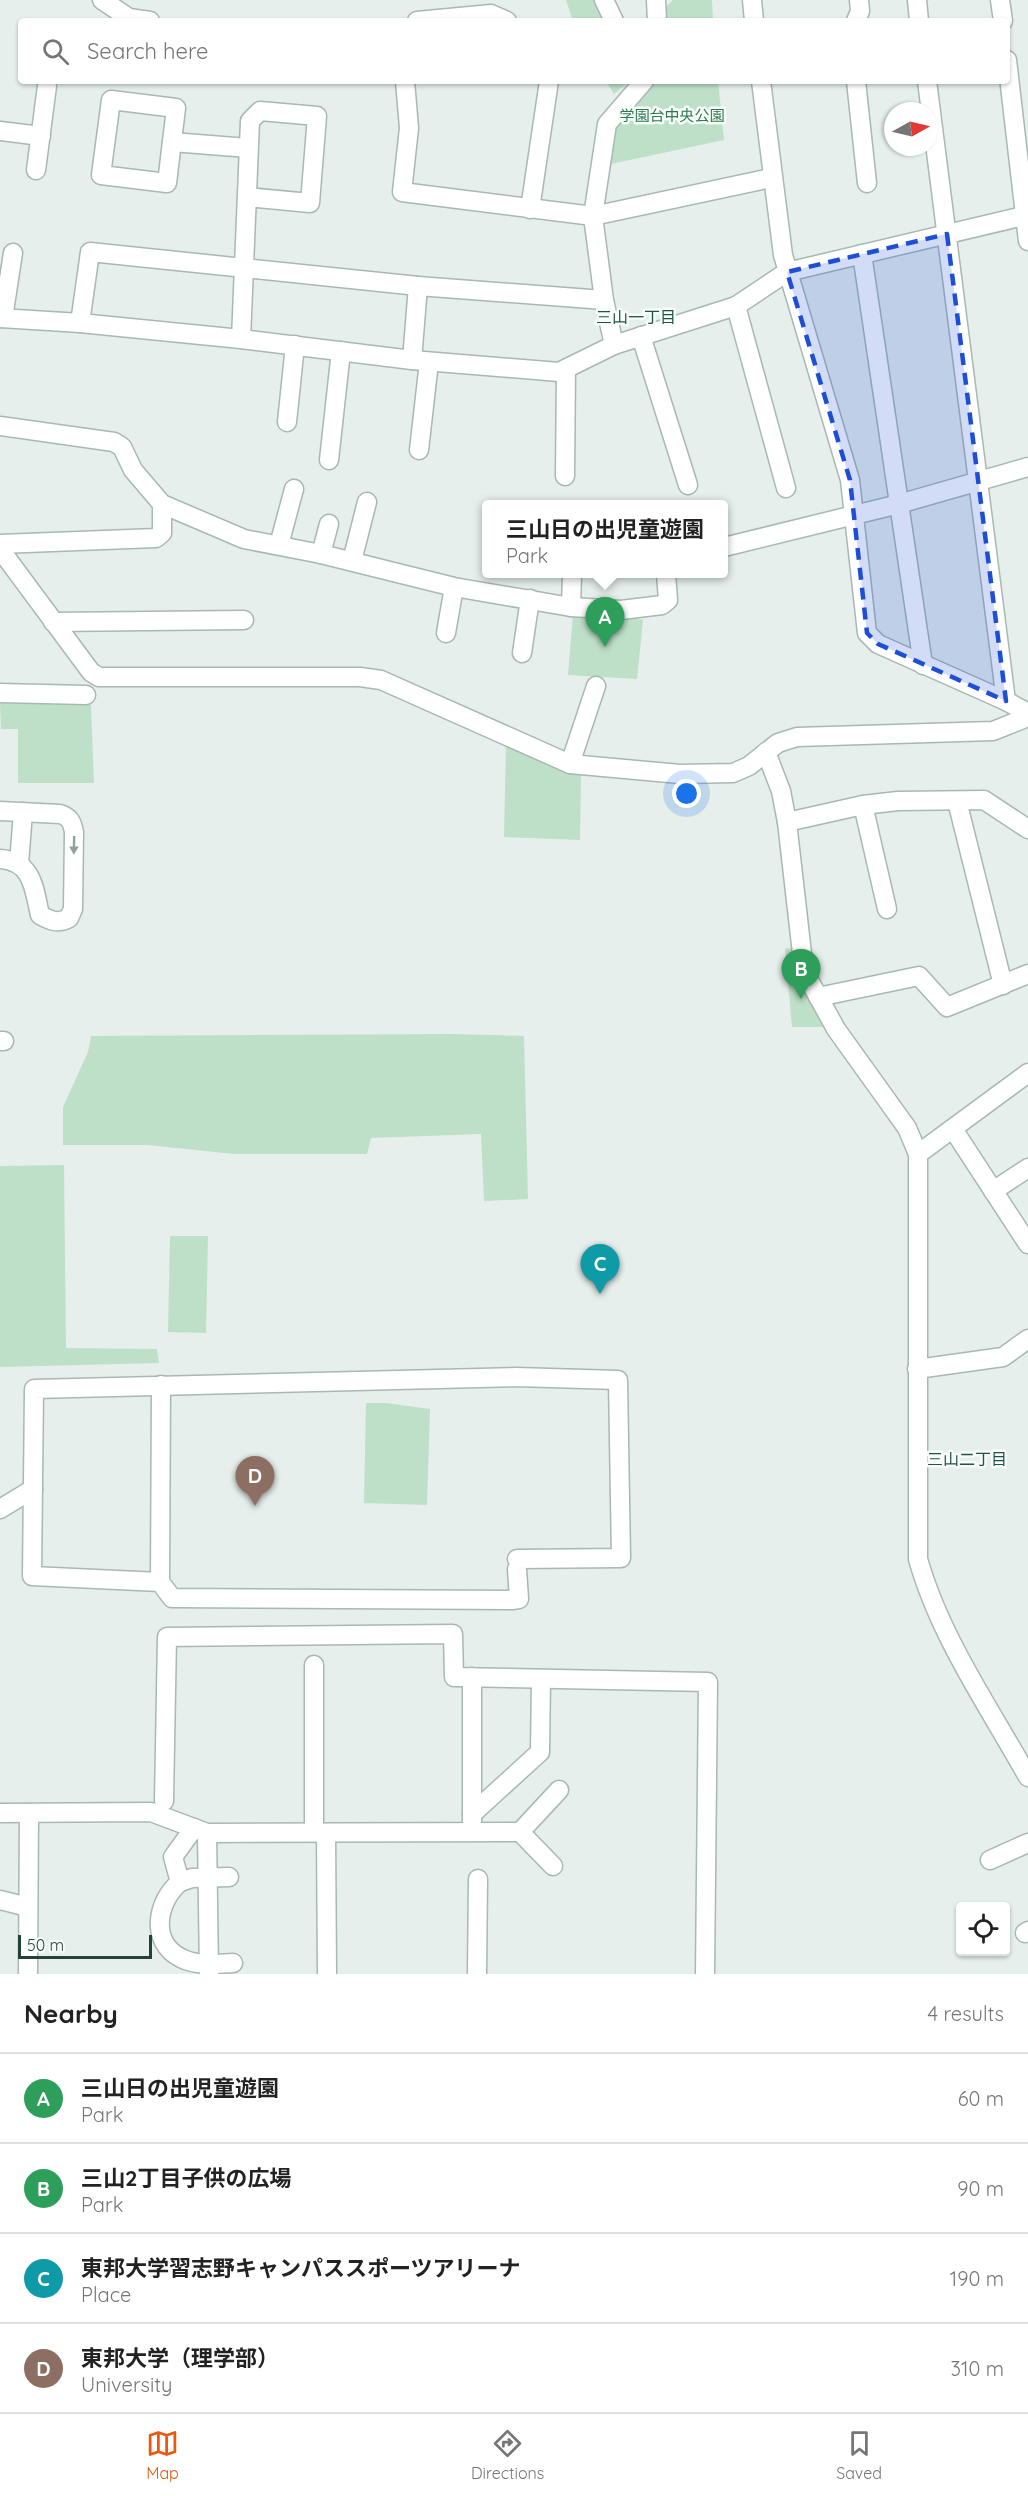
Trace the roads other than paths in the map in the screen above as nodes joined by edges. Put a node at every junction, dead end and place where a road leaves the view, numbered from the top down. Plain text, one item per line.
1 (102, 0) edge
2 (604, 0) edge
3 (656, 0) edge
4 (752, 0) edge
5 (859, 0) edge
6 (917, 0) edge
7 (1000, 0) edge
8 (498, 12) edge
9 (129, 18) edge
10 (444, 18) edge
11 (613, 18) edge
12 (657, 18) edge
13 (754, 18) edge
14 (857, 18) edge
15 (919, 18) edge
16 (1003, 18) edge
17 (405, 84) edge
18 (549, 84) edge
19 (641, 84) edge
20 (761, 84) edge
21 (856, 84) edge
22 (927, 84) edge
23 (1010, 84) edge
24 (47, 86) dead end
25 (0, 131) edge
26 (41, 136) junction
27 (172, 141) junction
28 (248, 147) junction
29 (36, 170) dead end
30 (771, 178) junction
31 (867, 183) dead end
32 (247, 197) junction
33 (530, 209) junction
34 (593, 216) junction
35 (1026, 216) edge
36 (946, 234) junction
37 (1028, 241) edge
38 (13, 253) dead end
39 (862, 254) junction
40 (245, 268) junction
41 (788, 272) junction
42 (418, 286) junction
43 (604, 300) junction
44 (736, 306) junction
45 (2, 318) edge
46 (80, 323) junction
47 (641, 336) junction
48 (241, 339) junction
49 (295, 345) junction
50 (614, 345) junction
51 (341, 351) junction
52 (420, 361) junction
53 (566, 369) junction
54 (286, 422) dead end
55 (0, 426) edge
56 (419, 450) dead end
57 (329, 460) dead end
58 (1028, 467) edge
59 (565, 476) dead end
60 (978, 482) junction
61 (688, 485) dead end
62 (786, 488) dead end
63 (294, 489) dead end
64 (367, 502) dead end
65 (162, 504) junction
66 (899, 504) junction
67 (856, 515) junction
68 (329, 524) dead end
69 (0, 544) edge
70 (279, 545) junction
71 (728, 545) edge
72 (0, 549) edge
73 (321, 554) junction
74 (352, 561) junction
75 (572, 578) edge
76 (666, 578) edge
77 (453, 587) junction
78 (530, 599) junction
79 (571, 607) junction
80 (244, 620) dead end
81 (53, 622) junction
82 (446, 633) dead end
83 (522, 653) dead end
84 (923, 665) junction
85 (596, 686) dead end
86 (0, 693) edge
87 (87, 695) dead end
88 (1006, 701) junction
89 (1028, 715) edge
90 (766, 752) junction
91 (570, 764) junction
92 (957, 801) junction
93 (863, 805) junction
94 (0, 811) edge
95 (23, 812) junction
96 (787, 822) junction
97 (1028, 829) edge
98 (0, 859) edge
99 (18, 864) junction
100 (887, 909) dead end
101 (1028, 974) edge
102 (1002, 984) junction
103 (818, 997) junction
104 (1028, 1072) edge
105 (953, 1130) junction
106 (918, 1154) junction
107 (1028, 1168) edge
108 (993, 1191) junction
109 (1028, 1244) edge
110 (1028, 1339) edge
111 (917, 1370) junction
112 (161, 1385) junction
113 (33, 1489) junction
114 (0, 1509) edge
115 (160, 1582) junction
116 (314, 1665) dead end
117 (472, 1677) junction
118 (541, 1679) junction
119 (1028, 1777) edge
120 (559, 1790) dead end
121 (164, 1801) dead end
122 (0, 1813) edge
123 (29, 1813) junction
124 (472, 1823) junction
125 (201, 1830) junction
126 (520, 1832) junction
127 (320, 1833) junction
128 (1028, 1843) edge
129 (990, 1860) dead end
130 (553, 1866) dead end
131 (229, 1876) dead end
132 (478, 1879) dead end
133 (180, 1882) junction
134 (0, 1900) edge
135 (28, 1907) junction
136 (233, 1963) dead end
137 (210, 1969) edge
138 (28, 1974) edge
139 (327, 1974) edge
140 (477, 1974) edge
141 (705, 1974) edge

1 - 9 street
2 - 11 street
3 - 12 street
4 - 13 street
5 - 14 street
6 - 15 street
7 - 16 street
8 - 10 street
17 - 33 street
18 - 33 street
19 - 34 street
20 - 30 street
21 - 31 street
22 - 36 street
23 - 35 street
24 - 26 street
25 - 26 street
26 - 29 street
27 - 27 street
27 - 28 street
28 - 32 street
28 - 32 street
30 - 34 street
30 - 41 street
32 - 40 street
33 - 34 street
34 - 43 street
35 - 36 street
35 - 37 street
36 - 39 street
36 - 60 street
38 - 45 street
39 - 41 street
39 - 66 street
40 - 42 street
40 - 46 street
40 - 48 street
41 - 44 street
41 - 67 street
42 - 43 street
42 - 52 street
43 - 50 street
44 - 47 street
44 - 62 street
45 - 46 street
46 - 48 street
47 - 50 street
47 - 61 street
48 - 49 street
49 - 51 street
49 - 54 street
50 - 53 street
51 - 52 street
51 - 57 street
52 - 53 street
52 - 56 street
53 - 59 street
55 - 65 street
58 - 60 street
60 - 66 street
60 - 88 street
63 - 70 street
64 - 74 street
65 - 69 street
65 - 70 street
66 - 67 street
66 - 84 street
67 - 71 street
67 - 84 street
68 - 73 street
70 - 73 street
72 - 81 street
73 - 74 street
74 - 77 street
75 - 79 street
76 - 79 street
77 - 78 street
77 - 82 street
78 - 79 street
78 - 83 street
80 - 81 street
81 - 91 street
84 - 88 street
85 - 91 street
86 - 87 street
88 - 89 street
89 - 90 street
90 - 91 street
90 - 96 street
92 - 93 street
92 - 97 street
92 - 102 street
93 - 96 street
93 - 100 street
94 - 95 street
95 - 99 street
95 -> 99 street
96 - 103 street
98 - 99 street
101 - 102 street
102 - 103 street
103 - 106 street
104 - 105 street
105 - 106 street
105 - 108 street
106 - 111 street
107 - 108 street
108 - 109 street
110 - 111 street
111 - 119 street
112 - 113 street
112 - 115 street
112 - 115 street
113 - 114 street
113 - 115 street
116 - 127 street
117 - 118 street
117 - 121 street
117 - 124 street
118 - 124 street
118 - 141 street
120 - 126 street
122 - 123 street
123 - 125 street
123 - 135 street
124 - 126 street
124 - 127 street
125 - 127 street
125 - 133 street
125 - 137 street
126 - 130 street
127 - 139 street
128 - 129 street
131 - 133 street
132 - 140 street
133 - 137 street
134 - 135 street
135 - 138 street
136 - 137 street

